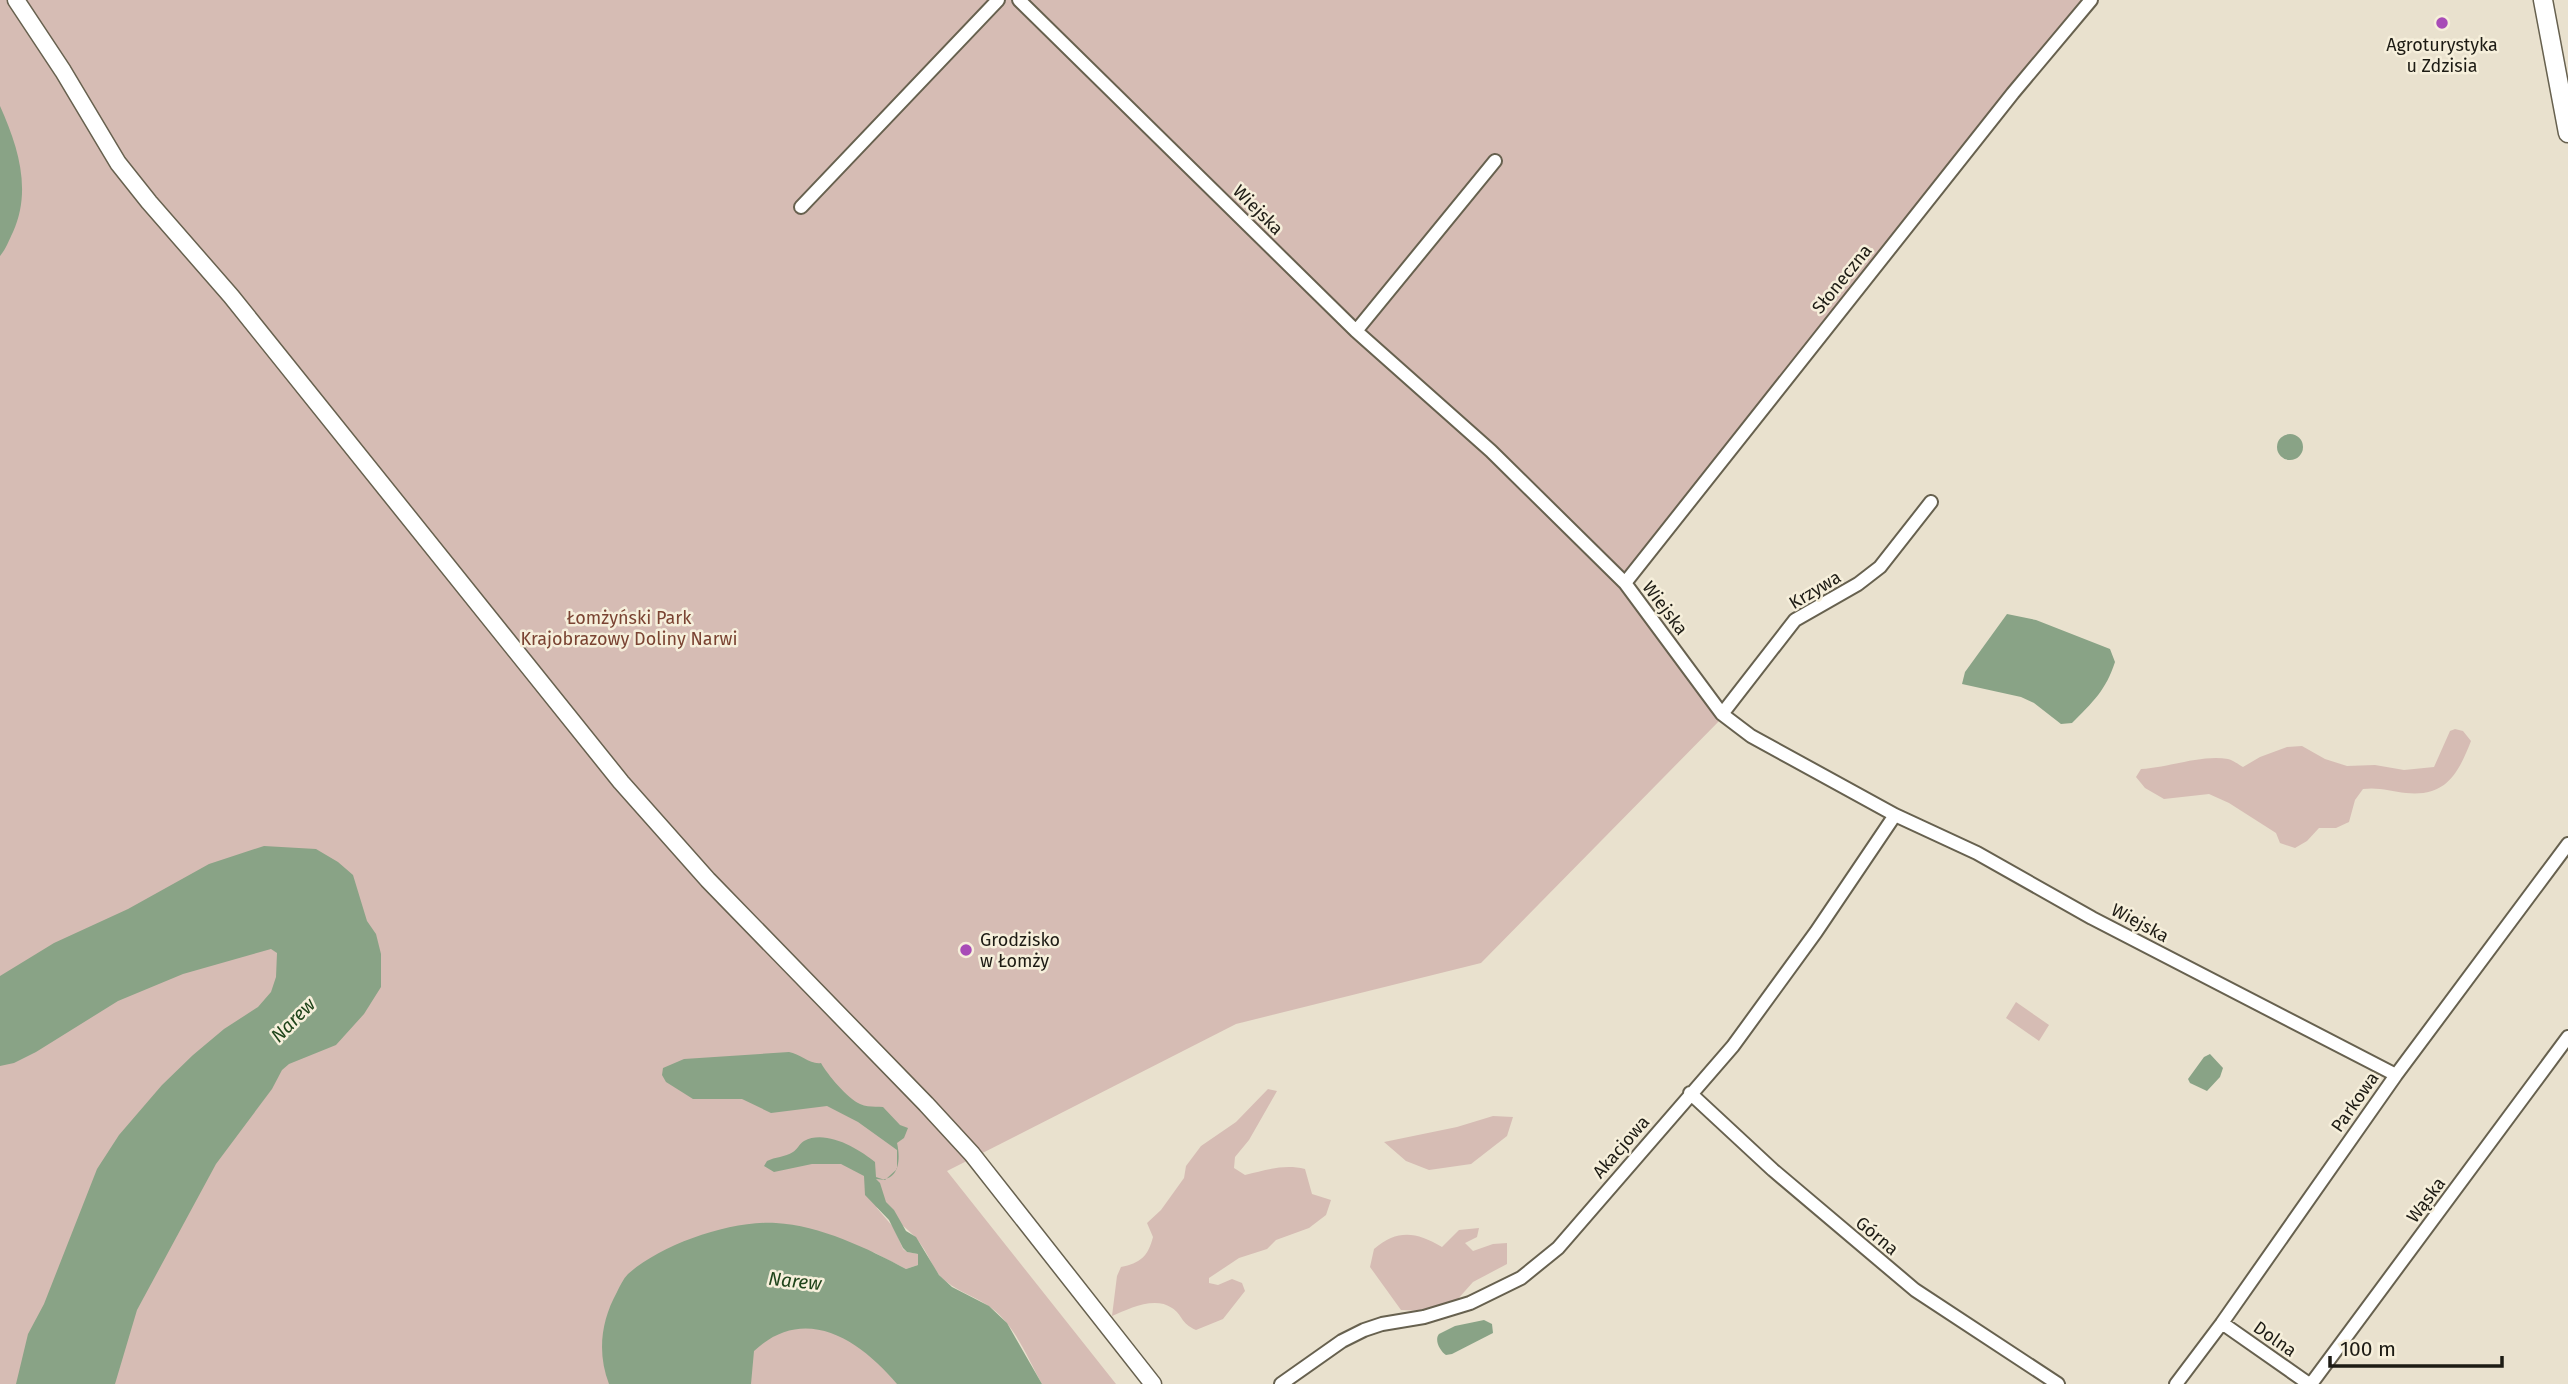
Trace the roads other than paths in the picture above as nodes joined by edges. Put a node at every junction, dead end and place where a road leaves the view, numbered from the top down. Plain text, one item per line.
1 (16, 0) edge
2 (998, 0) edge
3 (1019, 0) edge
4 (2091, 0) edge
5 (2543, 0) edge
6 (2568, 133) edge
7 (1496, 161) dead end
8 (801, 207) dead end
9 (1356, 331) junction
10 (1931, 502) dead end
11 (1625, 583) junction
12 (1723, 715) junction
13 (1895, 815) junction
14 (2568, 844) edge
15 (2568, 1037) edge
16 (2396, 1075) junction
17 (1690, 1093) junction
18 (2222, 1323) junction
19 (1153, 1384) edge
20 (1282, 1384) edge
21 (2058, 1384) edge
22 (2176, 1384) edge
23 (2310, 1384) edge

1 - 19 street
2 - 8 street
3 - 9 street, Wiejska
4 - 11 street, Słoneczna
5 - 6 main road
7 - 9 street
9 - 11 street, Wiejska
10 - 12 street, Krzywa
11 - 12 street, Wiejska
12 - 13 street, Wiejska
13 - 16 street, Wiejska
13 - 17 street, Akacjowa
14 - 16 street, Parkowa
15 - 23 street, Wąska
16 - 18 street, Parkowa
17 - 20 street, Akacjowa
17 - 21 street, Górna
18 - 22 street, Parkowa
18 - 23 street, Dolna

